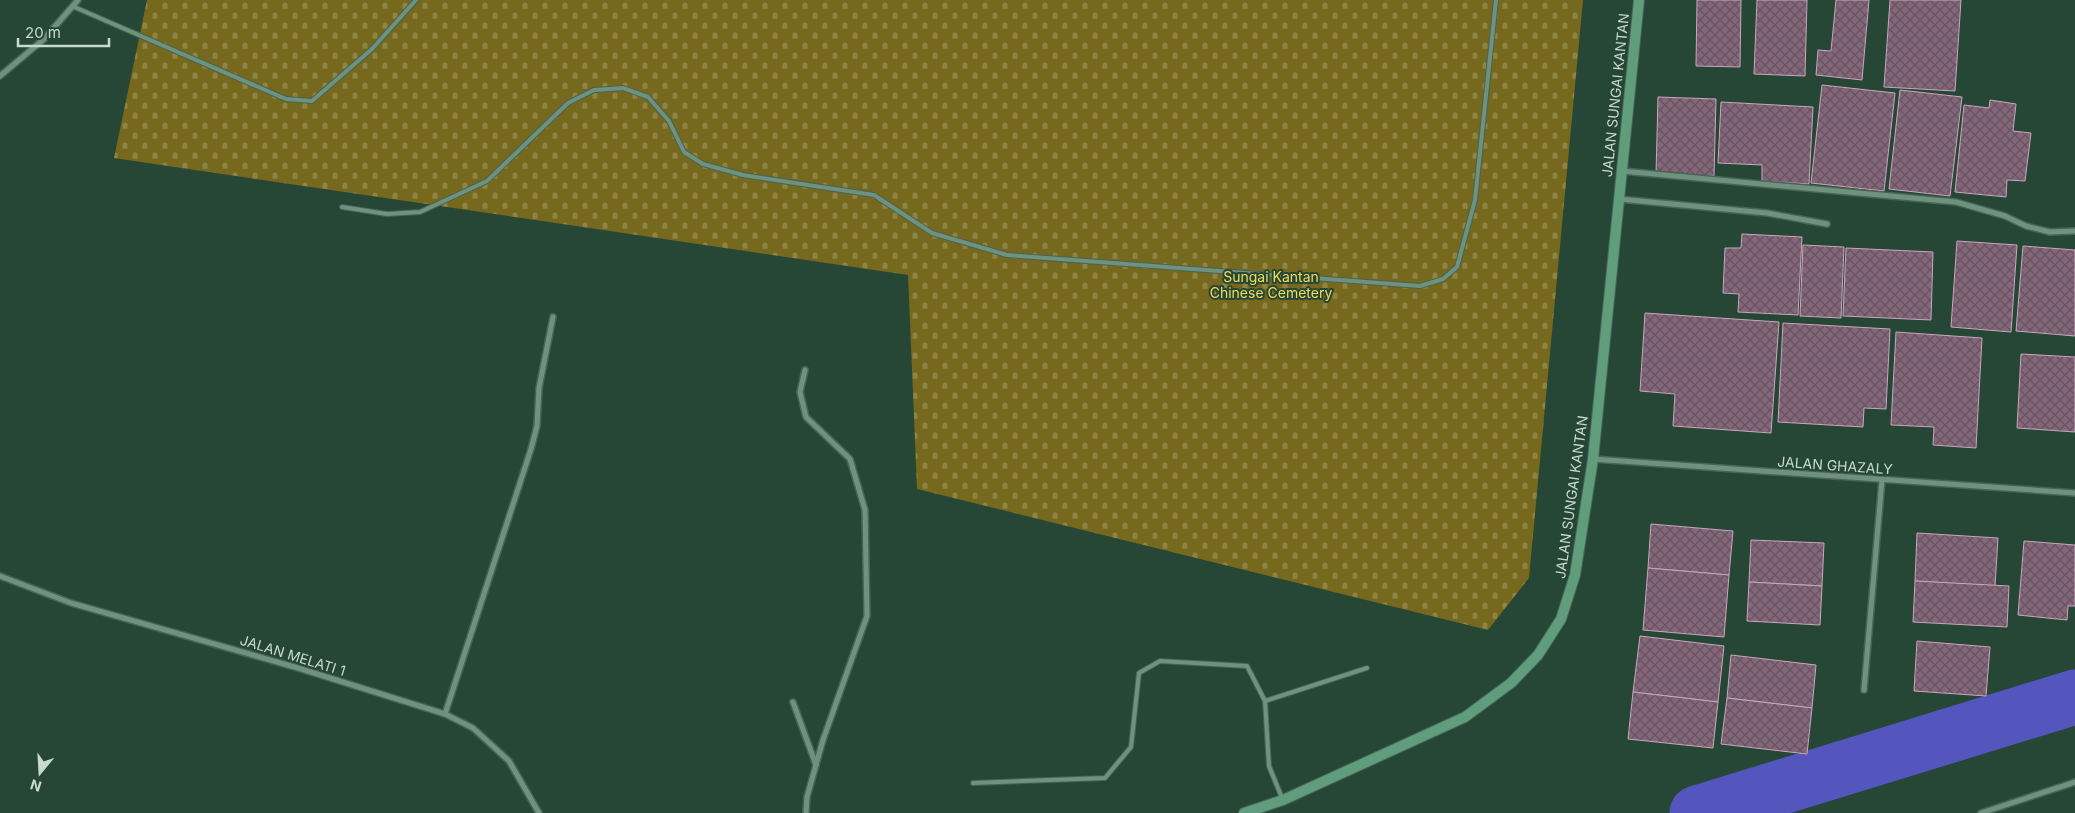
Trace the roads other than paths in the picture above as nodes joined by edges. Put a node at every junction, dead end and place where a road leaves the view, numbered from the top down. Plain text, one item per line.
1 (78, 0) edge
2 (416, 0) edge
3 (1496, 0) edge
4 (1638, 0) edge
5 (72, 6) junction
6 (0, 76) edge
7 (1622, 171) junction
8 (1619, 200) junction
9 (342, 207) dead end
10 (1827, 224) dead end
11 (2075, 231) edge
12 (553, 317) dead end
13 (805, 370) dead end
14 (1592, 458) junction
15 (1882, 480) junction
16 (2075, 493) edge
17 (0, 576) edge
18 (1367, 668) dead end
19 (1864, 690) dead end
20 (1265, 701) junction
21 (792, 702) dead end
22 (445, 714) junction
23 (816, 766) junction
24 (2075, 782) edge
25 (973, 783) dead end
26 (1283, 800) junction
27 (539, 813) edge
28 (806, 813) edge
29 (1244, 813) edge
30 (1981, 813) edge

1 - 5 street
2 - 5 lane
3 - 9 lane
4 - 7 main road, JALAN SUNGAI KANTAN
5 - 6 street
7 - 8 main road, JALAN SUNGAI KANTAN
7 - 11 street
8 - 10 street
8 - 14 main road, JALAN SUNGAI KANTAN
12 - 22 street
13 - 23 street
14 - 15 street, JALAN GHAZALY
14 - 26 main road, JALAN SUNGAI KANTAN
15 - 16 street, JALAN GHAZALY
15 - 19 street
17 - 22 street, JALAN MELATI 1
18 - 20 lane
20 - 25 lane
20 - 26 lane
21 - 23 street
22 - 27 street, JALAN MELATI 1
23 - 28 street
24 - 30 street
26 - 29 main road, JALAN SUNGAI KANTAN

